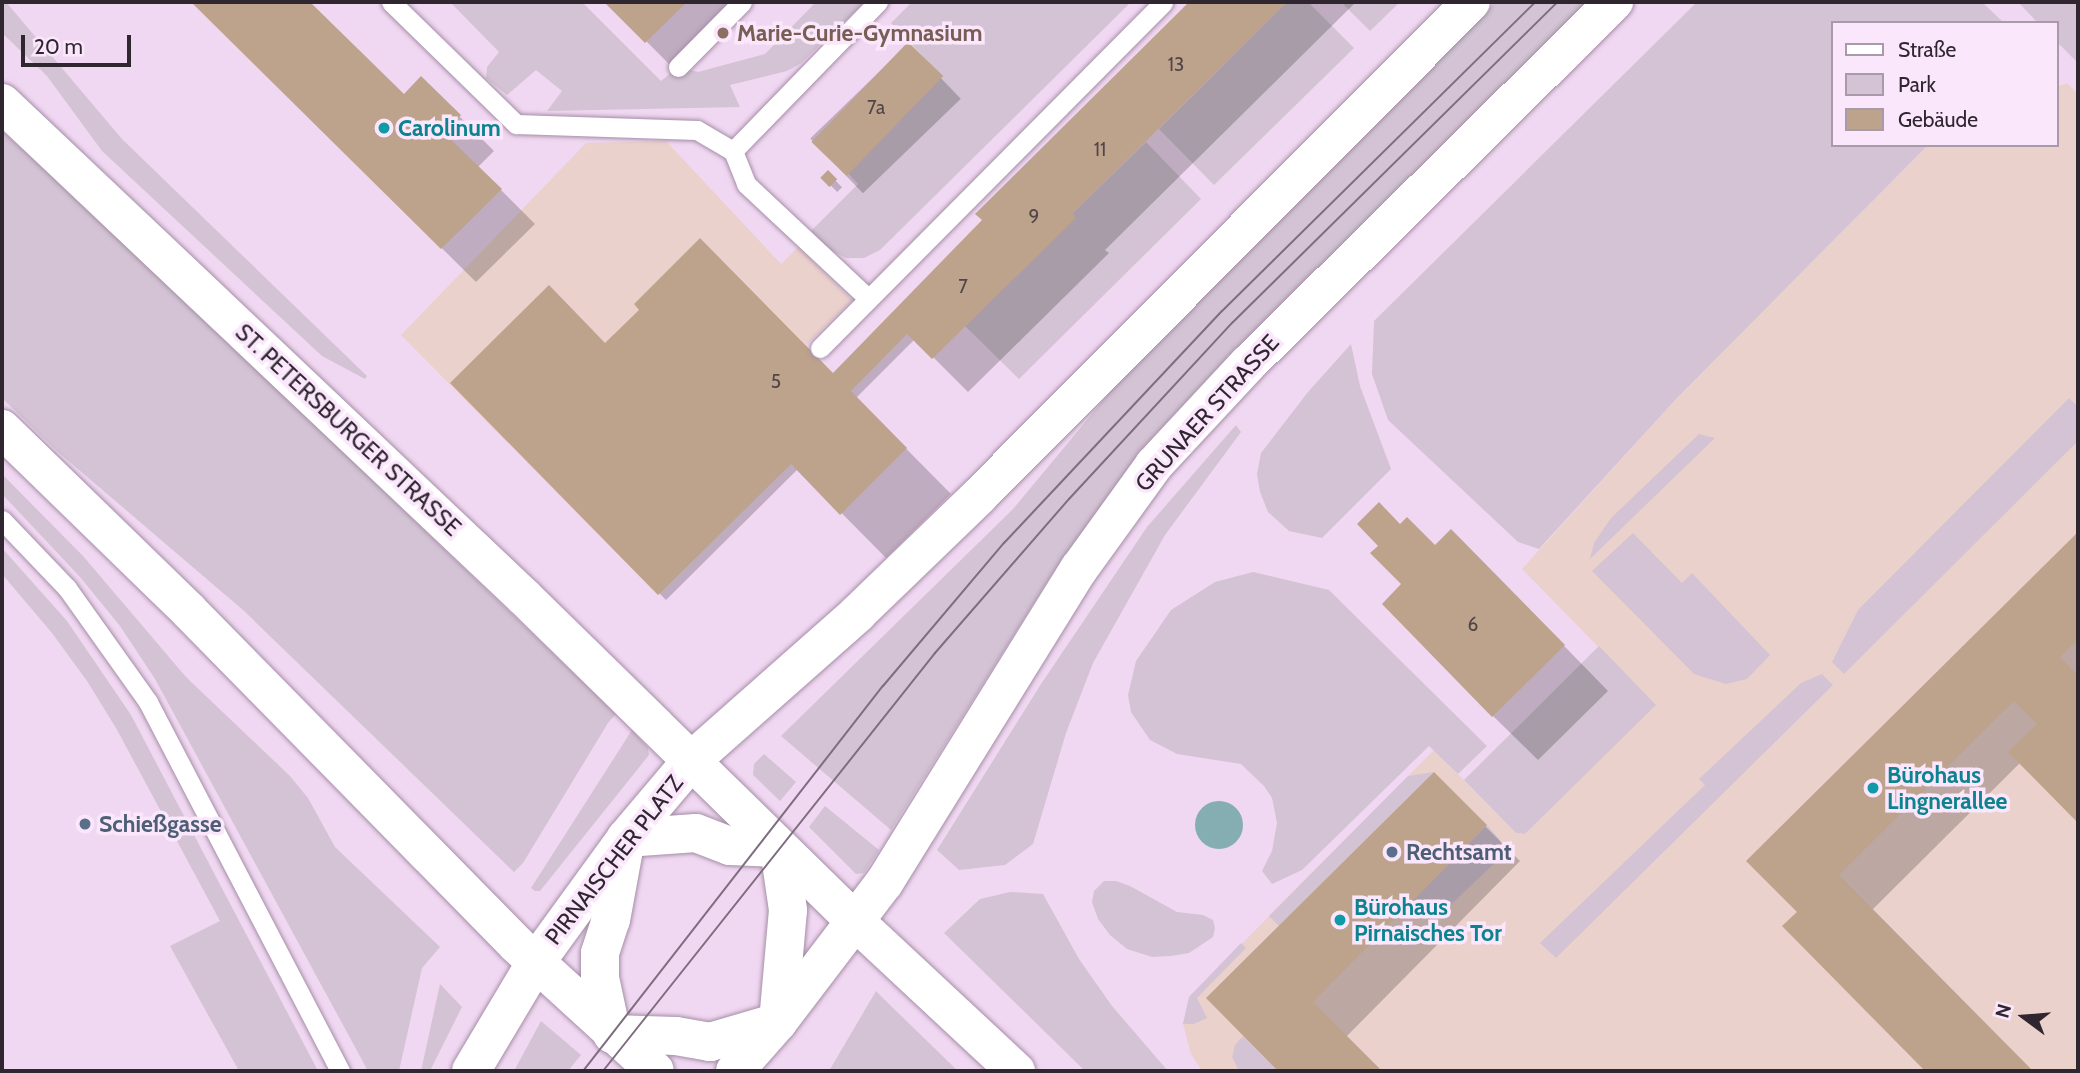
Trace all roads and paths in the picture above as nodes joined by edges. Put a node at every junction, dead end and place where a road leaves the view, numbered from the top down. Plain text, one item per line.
1 (391, 2) edge
2 (743, 2) edge
3 (878, 2) edge
4 (1163, 2) edge
5 (1471, 2) edge
6 (1614, 2) edge
7 (678, 67) dead end
8 (2, 103) edge
9 (733, 151) junction
10 (867, 298) junction
11 (820, 348) dead end
12 (2, 429) edge
13 (2, 520) edge
14 (691, 761) junction
15 (626, 838) junction
16 (779, 848) junction
17 (856, 922) junction
18 (536, 962) junction
19 (778, 1022) junction
20 (496, 1024) junction
21 (612, 1034) junction
22 (340, 1071) edge
23 (471, 1071) edge
24 (488, 1071) edge
25 (654, 1071) edge
26 (735, 1071) edge
27 (1016, 1071) edge

1 - 9 lane
2 - 7 lane
3 - 9 lane
4 - 10 lane
5 - 14 main road
6 - 17 main road, GRUNAER STRASSE
8 - 14 main road, ST. PETERSBURGER STRASSE
9 - 10 lane
10 - 11 lane
12 - 18 main road
13 - 22 lane
14 - 15 main road, PIRNAISCHER PLATZ
14 - 16 main road, PIRNAISCHER PLATZ
15 - 16 main road
15 - 18 main road, PIRNAISCHER PLATZ
15 - 21 main road
16 - 17 main road, PIRNAISCHER PLATZ
16 - 19 main road
17 - 19 main road
17 - 27 main road
18 - 20 main road, PIRNAISCHER PLATZ
18 - 21 main road, PIRNAISCHER PLATZ
19 - 21 main road
19 - 26 main road
20 - 23 main road, PIRNAISCHER PLATZ
20 - 24 lane
21 - 25 main road, PIRNAISCHER PLATZ

